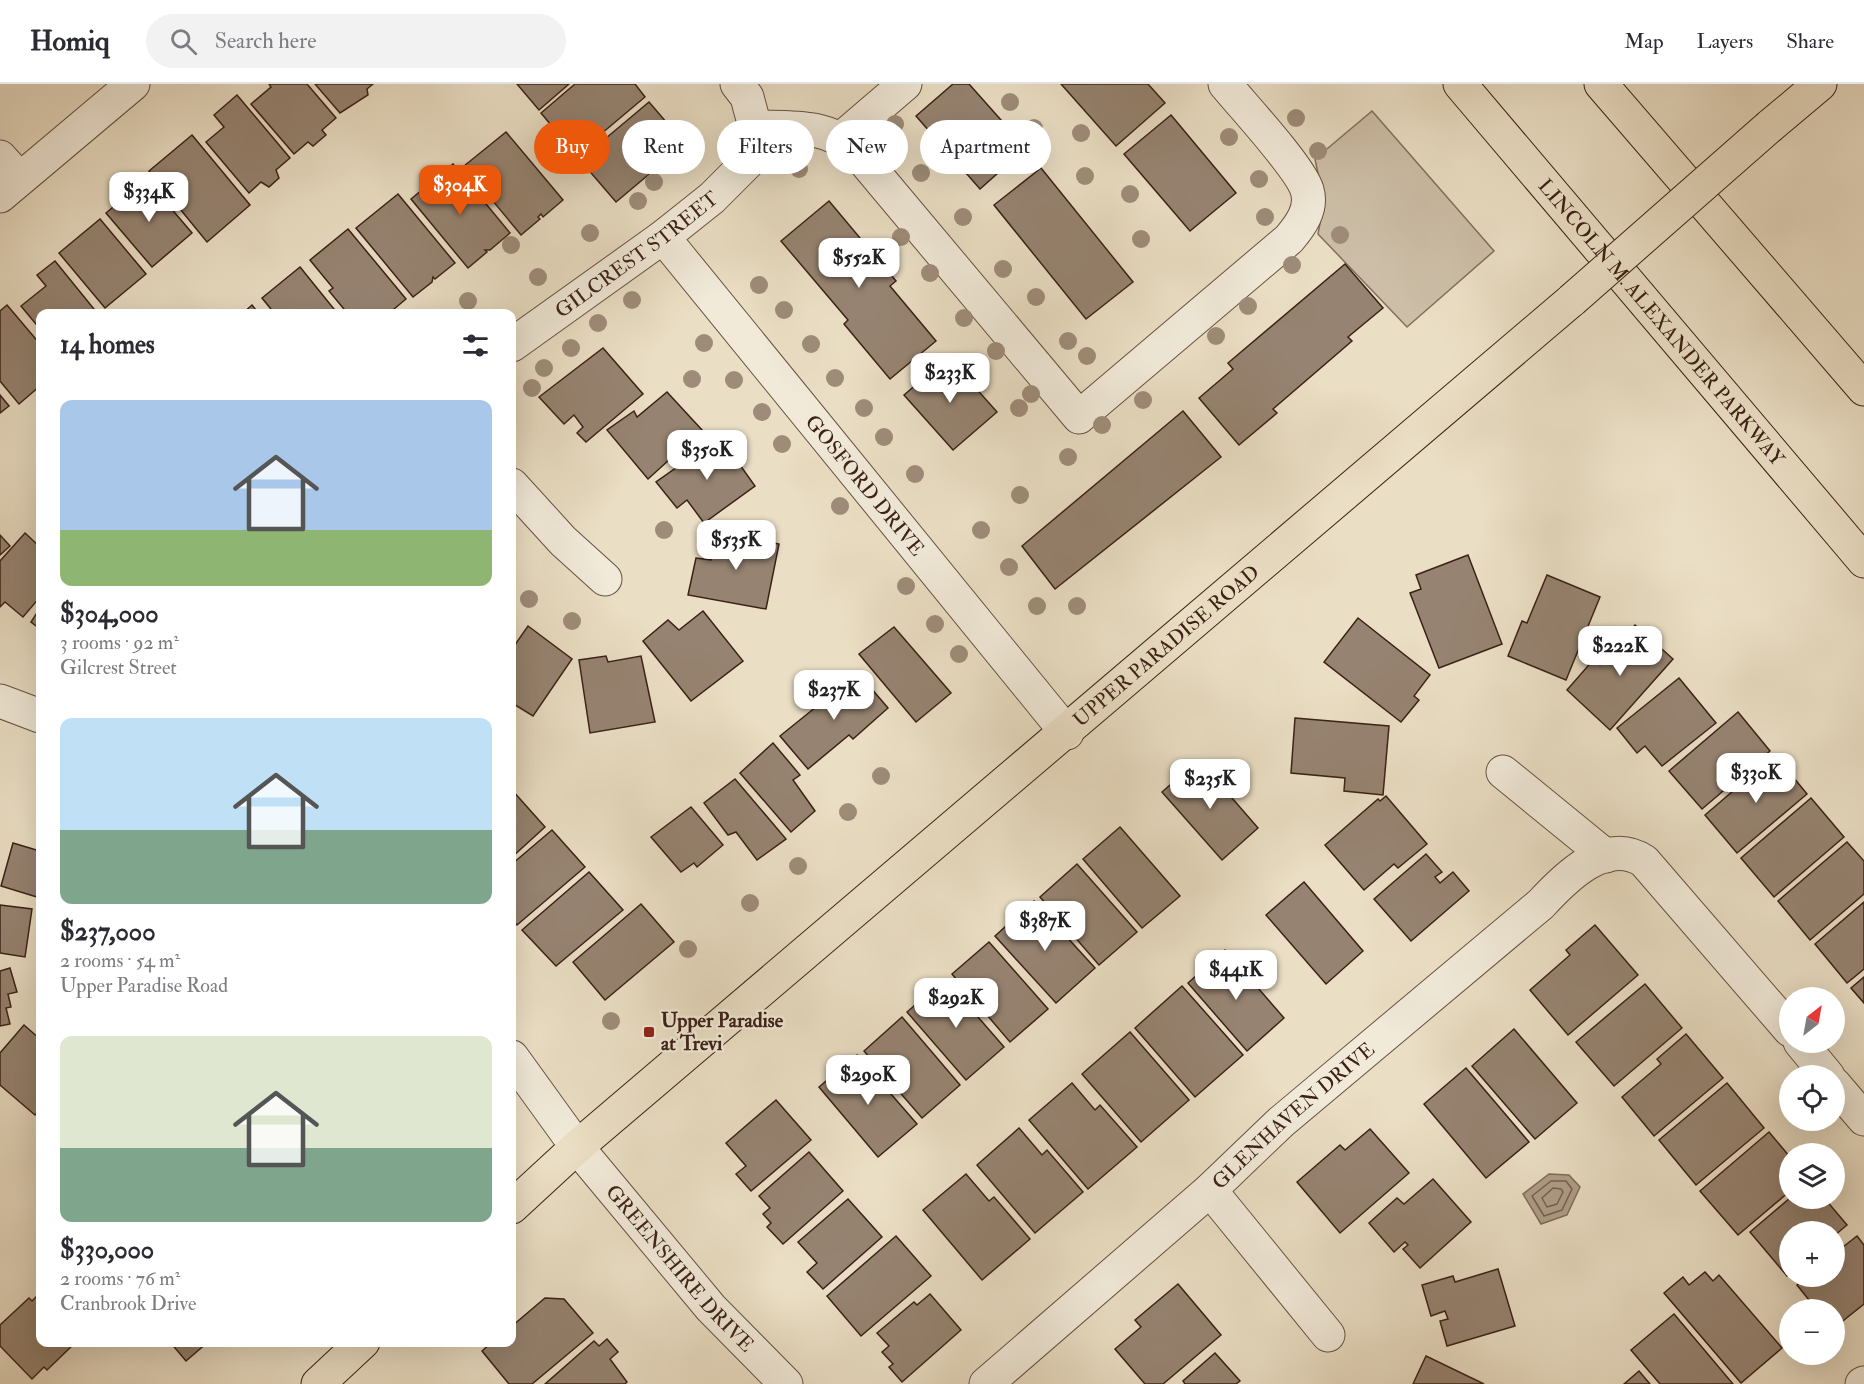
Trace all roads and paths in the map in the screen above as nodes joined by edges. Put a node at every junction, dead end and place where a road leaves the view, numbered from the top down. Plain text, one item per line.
1 (133, 84) edge
2 (737, 84) edge
3 (905, 84) edge
4 (1225, 84) edge
5 (1460, 84) edge
6 (1601, 84) edge
7 (1820, 84) edge
8 (753, 120) edge
9 (863, 120) edge
10 (736, 174) edge
11 (877, 174) edge
12 (6, 177) edge
13 (663, 237) junction
14 (516, 342) edge
15 (1864, 389) edge
16 (516, 489) edge
17 (1864, 561) edge
18 (605, 579) dead end
19 (0, 700) edge
20 (36, 714) edge
21 (1067, 733) junction
22 (1503, 772) dead end
23 (1606, 856) junction
24 (1779, 1017) edge
25 (1809, 1053) edge
26 (516, 1063) edge
27 (1819, 1065) edge
28 (1845, 1097) edge
29 (1864, 1119) edge
30 (577, 1147) junction
31 (1210, 1190) junction
32 (516, 1203) edge
33 (1328, 1335) dead end
34 (358, 1347) edge
35 (318, 1384) edge
36 (786, 1384) edge
37 (986, 1384) edge

1 - 12 street
2 - 8 street, GILCREST STREET
3 - 9 street
4 - 11 street
5 - 17 main road, LINCOLN M. ALEXANDER PARKWAY
6 - 15 main road
7 - 21 main road, UPPER PARADISE ROAD, bridge
10 - 13 street, GILCREST STREET
13 - 14 street, GILCREST STREET
13 - 21 street, GOSFORD DRIVE
16 - 18 street
19 - 20 street
21 - 30 main road, UPPER PARADISE ROAD
22 - 23 street
23 - 24 street
23 - 31 street, GLENHAVEN DRIVE
25 - 27 street
26 - 30 street, GREENSHIRE DRIVE
28 - 29 street
30 - 32 main road, UPPER PARADISE ROAD
30 - 36 street, GREENSHIRE DRIVE
31 - 33 street
31 - 37 street, GLENHAVEN DRIVE
34 - 35 main road

